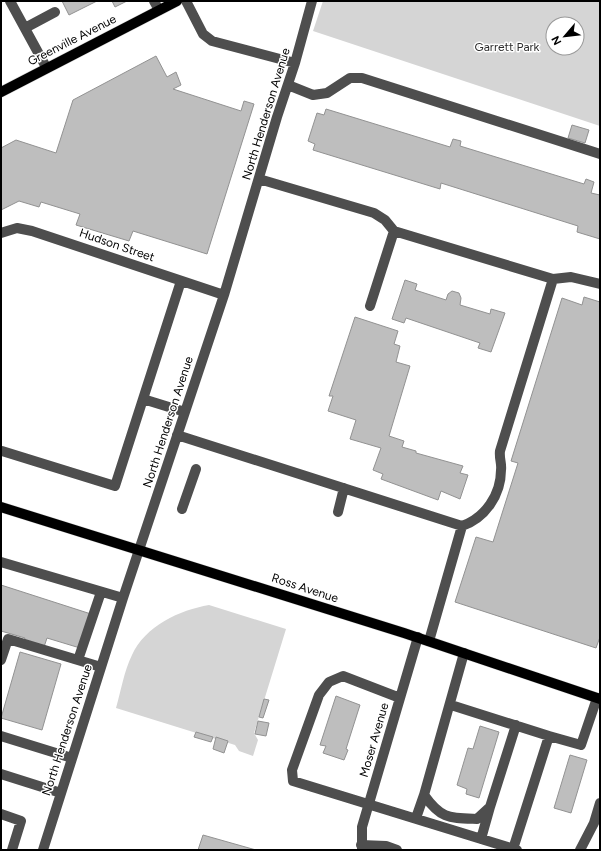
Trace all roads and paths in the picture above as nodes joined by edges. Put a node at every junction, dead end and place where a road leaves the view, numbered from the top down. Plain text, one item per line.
1 (10, 1) edge
2 (177, 1) edge
3 (186, 1) edge
4 (312, 1) edge
5 (156, 6) edge
6 (55, 12) dead end
7 (25, 28) junction
8 (295, 63) junction
9 (46, 68) junction
10 (288, 85) junction
11 (1, 92) edge
12 (600, 154) edge
13 (259, 179) junction
14 (394, 231) junction
15 (1, 233) edge
16 (553, 279) junction
17 (181, 281) junction
18 (600, 284) edge
19 (224, 295) junction
20 (370, 306) dead end
21 (142, 399) junction
22 (185, 412) junction
23 (177, 435) junction
24 (1, 452) edge
25 (196, 469) dead end
26 (344, 488) junction
27 (182, 509) dead end
28 (2, 510) edge
29 (338, 512) dead end
30 (462, 526) junction
31 (140, 550) junction
32 (1, 562) edge
33 (101, 592) junction
34 (123, 598) junction
35 (418, 637) junction
36 (429, 641) junction
37 (464, 653) junction
38 (1, 660) edge
39 (78, 660) junction
40 (101, 667) junction
41 (400, 698) junction
42 (598, 698) edge
43 (451, 705) junction
44 (516, 725) junction
45 (1, 736) edge
46 (549, 736) junction
47 (72, 758) junction
48 (1, 774) edge
49 (61, 793) junction
50 (424, 795) junction
51 (600, 803) edge
52 (369, 804) junction
53 (490, 807) junction
54 (1, 814) edge
55 (416, 818) junction
56 (481, 839) junction
57 (362, 847) edge
58 (12, 850) edge
59 (43, 850) edge
60 (398, 850) edge
61 (515, 850) edge
62 (580, 850) edge

1 - 7 street
2 - 5 main road, Greenville Avenue
3 - 8 street
4 - 8 street, North Henderson Avenue
5 - 9 main road, Greenville Avenue
6 - 7 street
7 - 9 street
8 - 10 street, North Henderson Avenue
9 - 11 main road, Greenville Avenue
10 - 12 street
10 - 13 street, North Henderson Avenue
13 - 14 street
13 - 19 street, North Henderson Avenue
14 - 16 street
14 - 20 street
15 - 17 street, Hudson Street
16 - 18 street
16 - 30 street
17 - 19 street, Hudson Street
17 - 21 street
19 - 22 street, North Henderson Avenue
21 - 22 street
21 - 24 street
22 - 23 street, North Henderson Avenue
23 - 26 street
23 - 31 street, North Henderson Avenue
25 - 27 street
26 - 29 street
26 - 30 street
28 - 31 main road, Ross Avenue
30 - 36 street
31 - 34 street, North Henderson Avenue
31 - 35 main road, Ross Avenue
32 - 33 street
33 - 34 street
33 - 39 street
34 - 40 street, North Henderson Avenue
35 - 36 main road, Ross Avenue
35 - 41 street, Moser Avenue
36 - 37 main road, Ross Avenue
37 - 42 main road, Ross Avenue
37 - 43 street
38 - 39 street
39 - 40 street
40 - 47 street, North Henderson Avenue
41 - 52 street, Moser Avenue
41 - 52 street
42 - 46 street
43 - 44 street
43 - 50 street
44 - 46 street
44 - 53 street
45 - 47 street
46 - 61 street
47 - 49 street, North Henderson Avenue
48 - 49 street
49 - 59 street, North Henderson Avenue
50 - 53 street
50 - 55 street
51 - 62 street
52 - 55 street
52 - 57 street, Moser Avenue
53 - 56 street
54 - 58 street
55 - 56 street
56 - 61 street
57 - 60 street

